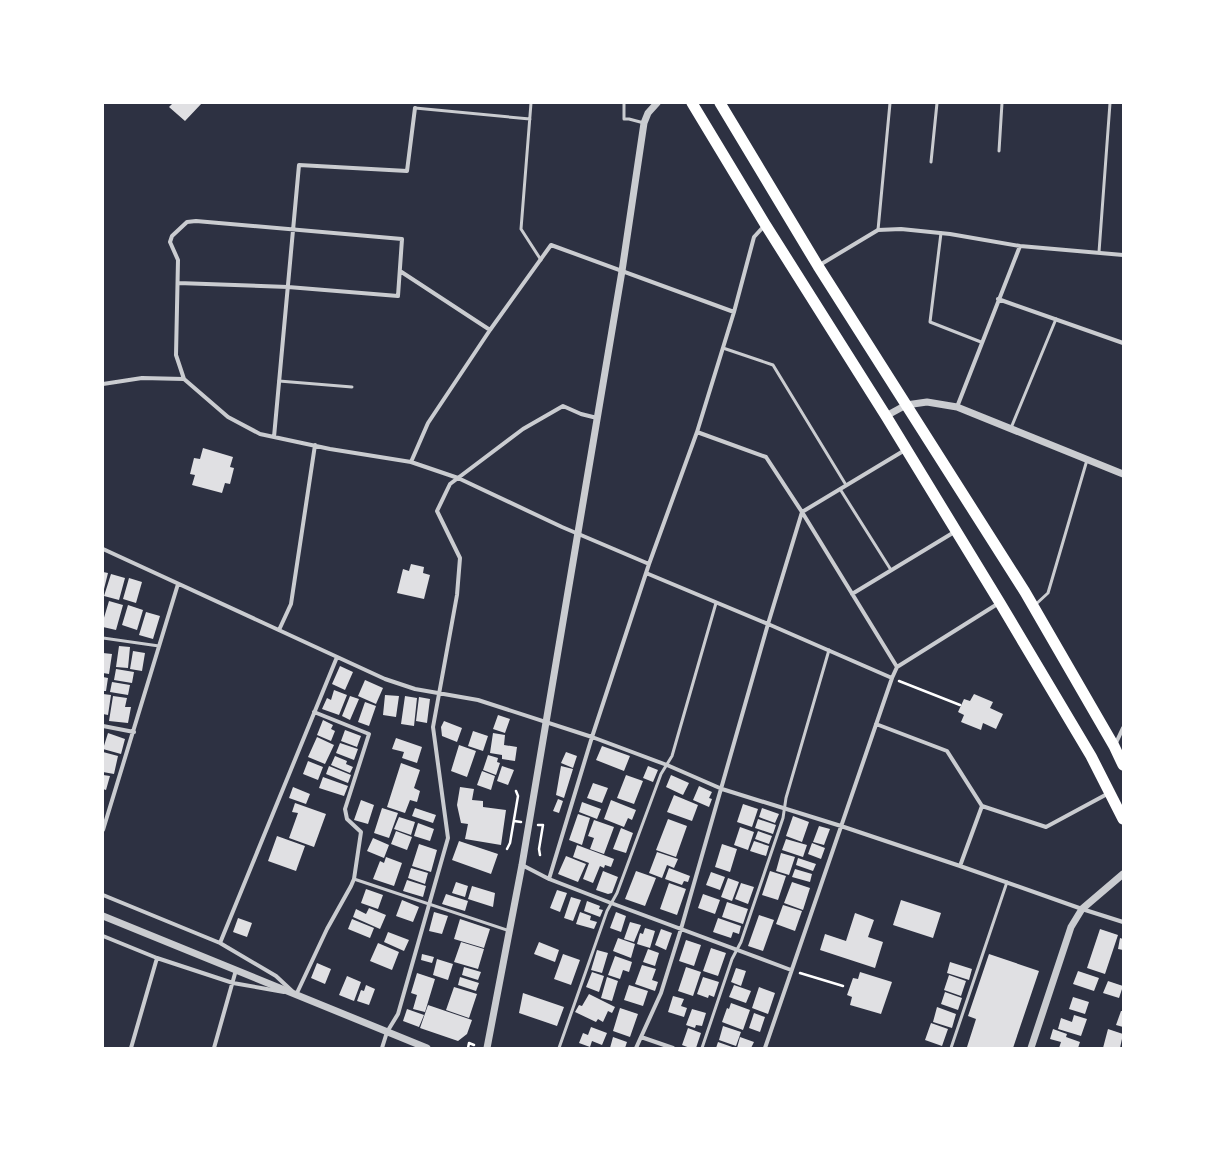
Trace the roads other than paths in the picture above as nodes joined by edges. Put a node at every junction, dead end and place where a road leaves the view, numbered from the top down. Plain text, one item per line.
1 (531, 103) edge
2 (624, 103) edge
3 (657, 103) edge
4 (692, 103) edge
5 (720, 103) edge
6 (890, 103) edge
7 (937, 103) edge
8 (1002, 103) edge
9 (1110, 103) edge
10 (415, 108) joint
11 (530, 119) junction
12 (644, 123) junction
13 (999, 151) dead end
14 (931, 162) dead end
15 (765, 224) junction
16 (293, 229) junction
17 (878, 230) junction
18 (941, 233) junction
19 (1020, 246) junction
20 (1099, 252) junction
21 (1123, 254) edge
22 (541, 260) junction
23 (818, 266) junction
24 (400, 271) junction
25 (622, 271) junction
26 (178, 283) junction
27 (288, 288) junction
28 (998, 299) junction
29 (734, 312) junction
30 (1056, 319) junction
31 (490, 330) junction
32 (981, 342) junction
33 (1123, 343) edge
34 (723, 348) junction
35 (184, 379) junction
36 (279, 381) junction
37 (103, 384) edge
38 (352, 387) dead end
39 (906, 405) junction
40 (956, 407) junction
41 (886, 416) junction
42 (597, 418) junction
43 (1011, 429) junction
44 (697, 432) junction
45 (274, 437) junction
46 (315, 445) junction
47 (906, 449) junction
48 (1087, 460) junction
49 (411, 462) junction
50 (1123, 474) edge
51 (458, 478) junction
52 (846, 485) junction
53 (840, 489) junction
54 (802, 512) junction
55 (956, 531) junction
56 (578, 534) junction
57 (103, 549) edge
58 (649, 564) junction
59 (891, 570) junction
60 (646, 573) junction
61 (178, 584) junction
62 (852, 594) junction
63 (716, 603) junction
64 (1000, 603) junction
65 (1034, 607) junction
66 (768, 624) junction
67 (279, 630) junction
68 (103, 638) edge
69 (159, 646) junction
70 (829, 650) junction
71 (336, 656) junction
72 (897, 667) junction
73 (892, 678) junction
74 (439, 694) junction
75 (314, 712) junction
76 (545, 722) junction
77 (876, 724) junction
78 (103, 726) edge
79 (1123, 728) edge
80 (134, 732) junction
81 (592, 737) junction
82 (1114, 746) junction
83 (667, 765) junction
84 (1123, 765) edge
85 (722, 789) junction
86 (1110, 793) junction
87 (982, 806) junction
88 (785, 809) junction
89 (1123, 819) edge
90 (841, 826) junction
91 (103, 830) edge
92 (522, 865) junction
93 (960, 866) junction
94 (1123, 874) edge
95 (354, 879) junction
96 (549, 879) junction
97 (1007, 882) junction
98 (103, 895) edge
99 (611, 903) junction
100 (429, 904) junction
101 (1082, 909) junction
102 (103, 916) edge
103 (1123, 922) edge
104 (681, 929) junction
105 (510, 931) junction
106 (103, 936) edge
107 (220, 943) junction
108 (737, 950) junction
109 (157, 958) junction
110 (236, 970) junction
111 (792, 970) junction
112 (232, 983) junction
113 (296, 995) junction
114 (388, 1032) junction
115 (641, 1037) junction
116 (131, 1048) edge
117 (214, 1048) edge
118 (382, 1048) edge
119 (427, 1048) edge
120 (487, 1048) edge
121 (559, 1048) edge
122 (636, 1048) edge
123 (674, 1048) edge
124 (702, 1048) edge
125 (765, 1048) edge
126 (951, 1048) edge
127 (1031, 1048) edge

1 - 11 lane
2 - 12 lane
3 - 12 street
4 - 15 highway
5 - 23 highway
6 - 17 lane
7 - 14 lane
8 - 13 lane
9 - 20 lane
10 - 11 lane
10 - 16 street
11 - 22 lane
12 - 25 street
15 - 29 street
15 - 41 highway
16 - 24 street
16 - 26 street
16 - 27 street
17 - 18 street
17 - 23 street
18 - 19 street
18 - 32 lane
19 - 20 street
19 - 28 street
20 - 21 street
22 - 25 street
22 - 31 street
23 - 39 highway
24 - 27 street
24 - 31 street
25 - 29 street
25 - 42 street
26 - 27 street
26 - 35 street
27 - 36 street
28 - 30 street
28 - 32 street
29 - 34 street
30 - 33 street
30 - 43 lane
31 - 49 street
32 - 40 street
34 - 44 street
34 - 52 lane
35 - 37 street
35 - 45 street
36 - 38 lane
36 - 45 street
39 - 40 street
39 - 41 street
39 - 65 highway
40 - 43 street
41 - 47 highway
42 - 51 street
42 - 56 street
43 - 48 street
44 - 54 street
44 - 58 street
45 - 46 street
46 - 49 street
46 - 67 street
47 - 52 street
47 - 55 highway
48 - 50 street
48 - 65 lane
49 - 51 street
51 - 56 street
51 - 74 street
52 - 53 street
53 - 54 street
53 - 59 lane
54 - 62 street
54 - 66 street
55 - 59 street
55 - 64 highway
56 - 58 street
56 - 76 street
57 - 61 street
58 - 60 street
59 - 62 street
60 - 63 street
60 - 81 street
61 - 67 street
61 - 69 street
62 - 72 street
63 - 66 street
63 - 83 lane
64 - 72 street
64 - 86 highway
65 - 82 highway
66 - 70 street
66 - 85 street
67 - 71 street
68 - 69 lane
69 - 80 street
70 - 73 street
70 - 88 lane
71 - 74 street
71 - 75 street
72 - 73 street
73 - 77 street
74 - 76 street
74 - 100 street
75 - 95 street
75 - 107 street
76 - 81 street
76 - 92 street
77 - 87 street
77 - 90 street
78 - 80 street
79 - 82 street
80 - 91 street
81 - 83 street
81 - 96 street
82 - 84 highway
83 - 85 street
83 - 99 lane
85 - 88 street
85 - 104 street
86 - 87 street
86 - 89 highway
87 - 93 street
88 - 90 street
88 - 108 lane
90 - 93 street
90 - 111 street
92 - 96 street
92 - 105 street
93 - 97 street
94 - 101 street
95 - 100 lane
95 - 113 street
96 - 99 street
97 - 101 street
97 - 126 lane
98 - 107 street
99 - 104 street
99 - 121 lane
100 - 105 lane
100 - 114 street
101 - 103 street
101 - 127 street
102 - 110 street
104 - 108 street
104 - 115 street
105 - 120 street
106 - 109 street
107 - 113 street
108 - 111 street
108 - 124 lane
109 - 112 street
109 - 116 street
110 - 112 street
110 - 113 street
111 - 125 street
112 - 113 street
112 - 117 street
113 - 114 street
114 - 118 street
114 - 119 street
115 - 122 street
115 - 123 street

